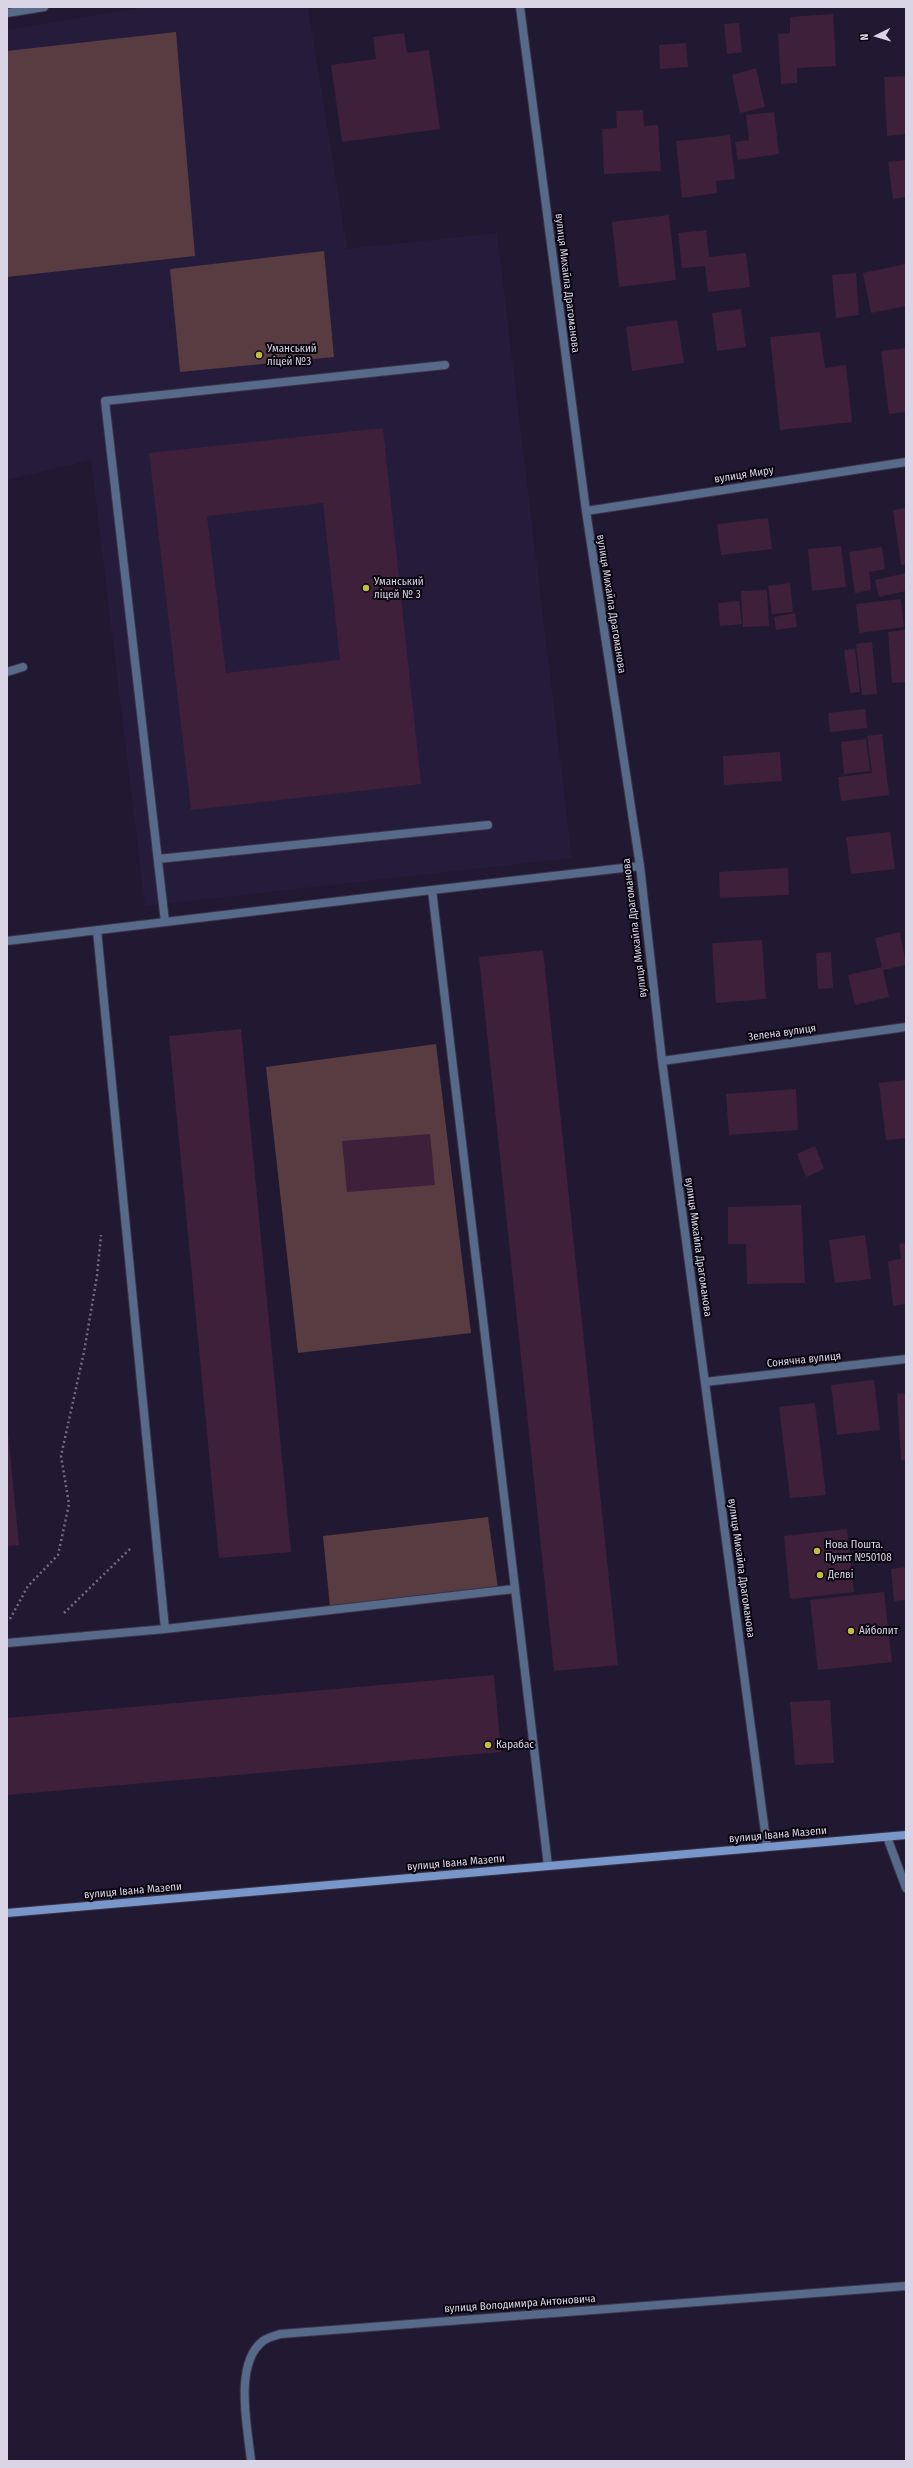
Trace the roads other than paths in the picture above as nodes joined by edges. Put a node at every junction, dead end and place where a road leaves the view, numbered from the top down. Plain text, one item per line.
1 (44, 7) edge
2 (520, 7) edge
3 (7, 13) edge
4 (445, 365) dead end
5 (906, 462) edge
6 (586, 511) junction
7 (23, 667) dead end
8 (7, 672) edge
9 (488, 825) dead end
10 (158, 859) junction
11 (640, 866) junction
12 (432, 890) junction
13 (165, 922) junction
14 (97, 930) junction
15 (7, 941) edge
16 (906, 1027) edge
17 (662, 1061) junction
18 (906, 1359) edge
19 (705, 1382) junction
20 (514, 1589) junction
21 (165, 1629) junction
22 (7, 1643) edge
23 (906, 1835) edge
24 (887, 1836) junction
25 (767, 1847) junction
26 (548, 1866) junction
27 (906, 1888) edge
28 (7, 1913) edge
29 (906, 2286) edge
30 (251, 2461) edge

1 - 3 street
2 - 6 street, вулиця Михайла Драгоманова
4 - 10 street
5 - 6 street, вулиця Миру
6 - 11 street, вулиця Михайла Драгоманова
7 - 8 street
9 - 10 street
10 - 13 street
11 - 12 street
11 - 17 street, вулиця Михайла Драгоманова
12 - 13 street
12 - 20 street
13 - 14 street
14 - 15 street
14 - 21 street
16 - 17 street, Зелена вулиця
17 - 19 street, вулиця Михайла Драгоманова
18 - 19 street, Сонячна вулиця
19 - 25 street, вулиця Михайла Драгоманова
20 - 21 street
20 - 26 street
21 - 22 street
23 - 24 main road, вулиця Івана Мазепи
24 - 25 main road, вулиця Івана Мазепи
24 - 27 street
25 - 26 main road, вулиця Івана Мазепи
26 - 28 main road, вулиця Івана Мазепи
29 - 30 street, вулиця Володимира Антоновича

